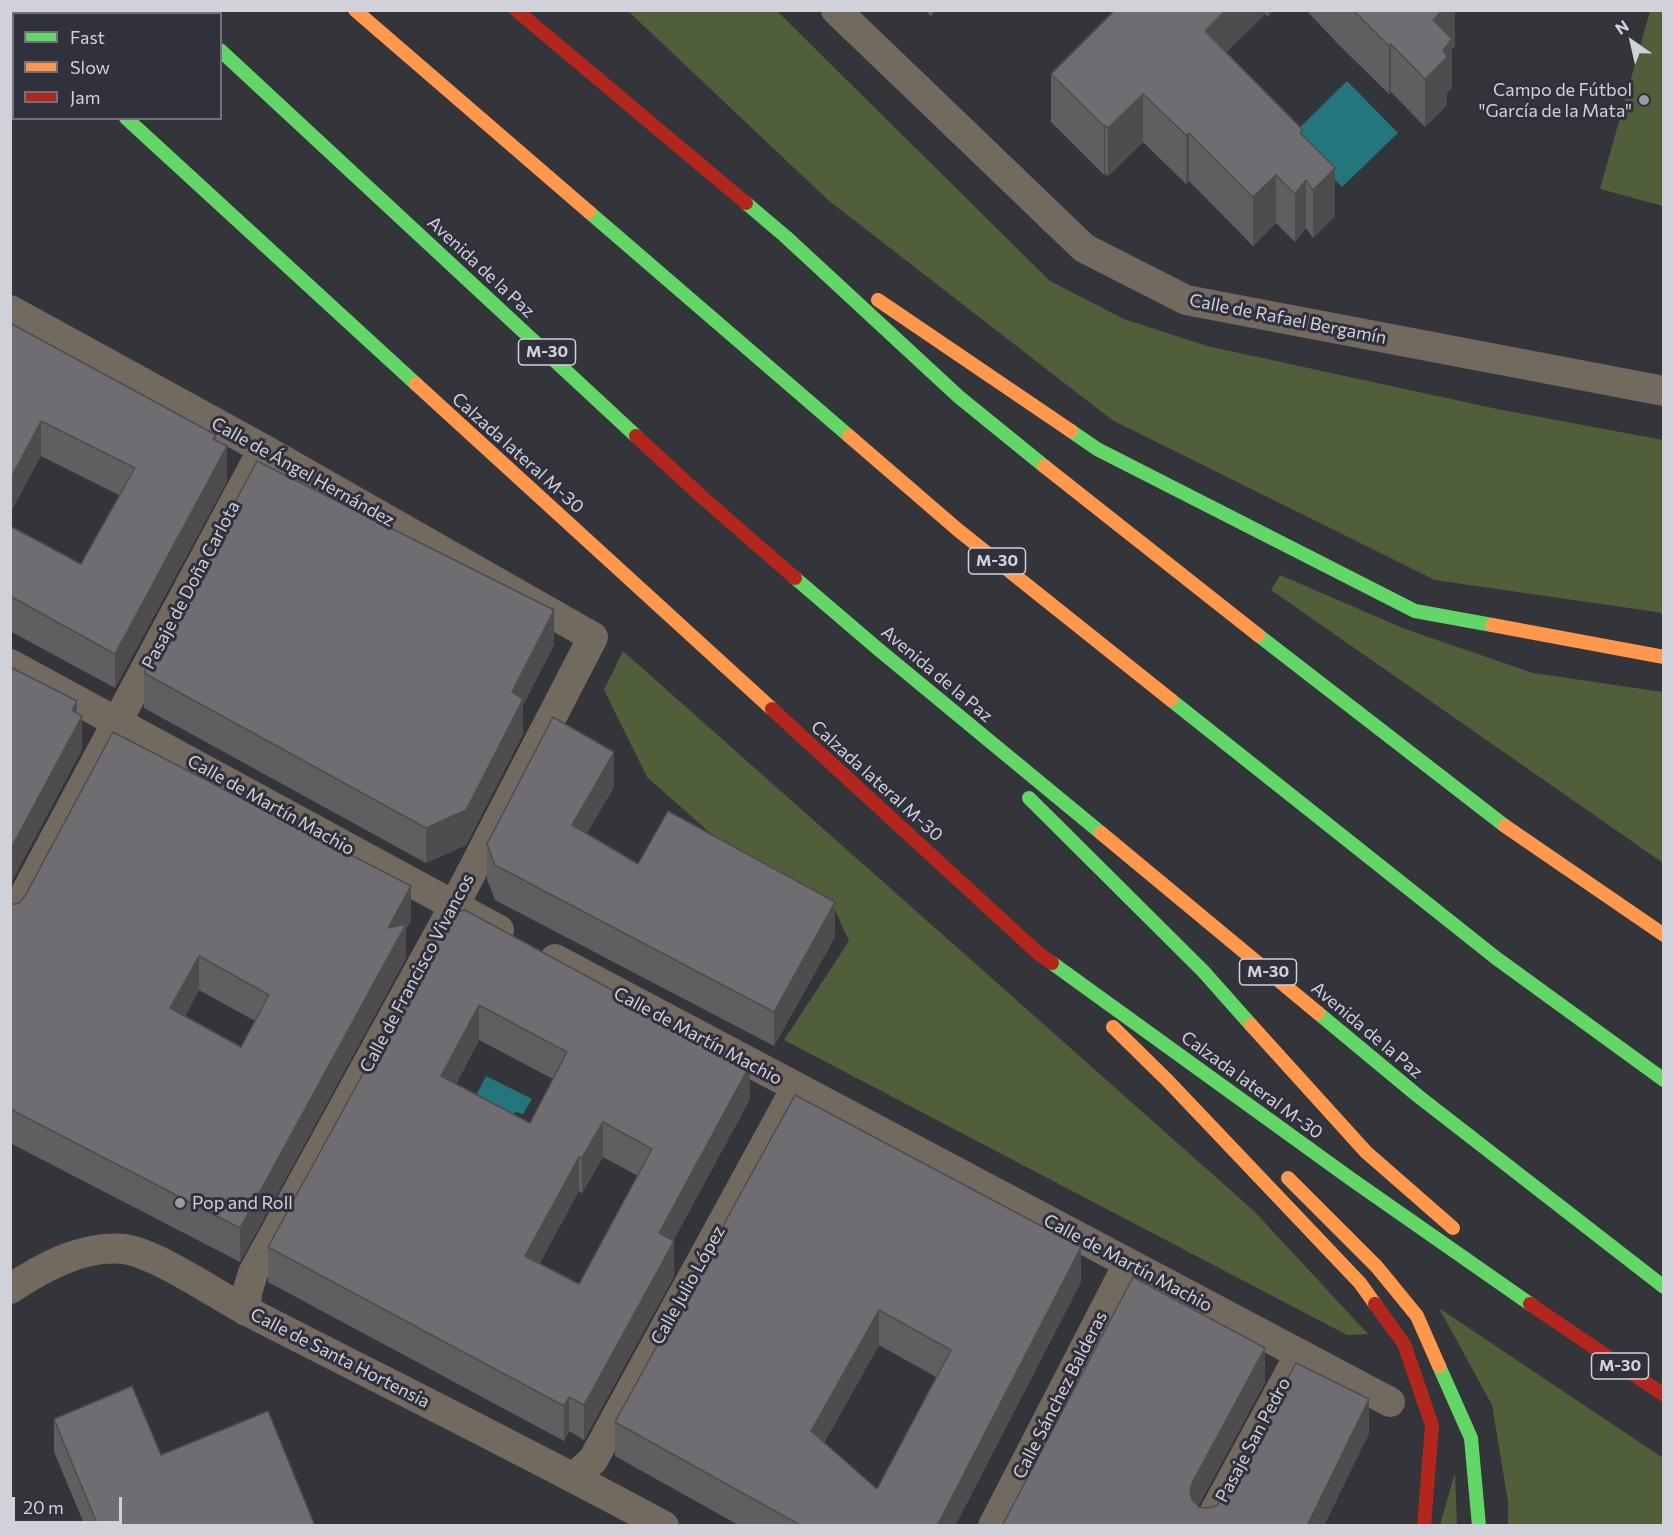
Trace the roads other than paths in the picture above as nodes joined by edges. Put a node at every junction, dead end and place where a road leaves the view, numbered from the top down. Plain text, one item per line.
1 (355, 10) edge
2 (516, 10) edge
3 (836, 10) edge
4 (222, 52) edge
5 (128, 120) edge
6 (786, 237) junction
7 (10, 310) edge
8 (1664, 391) edge
9 (263, 449) junction
10 (593, 637) joint
11 (878, 649) junction
12 (1664, 657) edge
13 (10, 664) edge
14 (118, 721) junction
15 (986, 756) dead end
16 (1020, 789) dead end
17 (454, 906) junction
18 (10, 922) edge
19 (1664, 934) edge
20 (1039, 954) junction
21 (1664, 1080) edge
22 (1168, 1081) junction
23 (796, 1088) junction
24 (1246, 1143) dead end
25 (1281, 1171) dead end
26 (1463, 1237) dead end
27 (1480, 1252) dead end
28 (1128, 1264) junction
29 (1664, 1287) edge
30 (10, 1289) edge
31 (246, 1311) junction
32 (1577, 1337) junction
33 (1300, 1354) junction
34 (1664, 1395) edge
35 (1390, 1402) dead end
36 (574, 1477) junction
37 (664, 1526) edge
38 (993, 1526) edge
39 (1207, 1526) edge
40 (1424, 1526) edge
41 (1479, 1526) edge

1 - 21 highway, M-30
2 - 6 highway
3 - 8 street, Calle de Rafael Bergamín
4 - 11 highway, Avenida de la Paz / M-30
5 - 20 highway, Calzada lateral M-30 / M-30
6 - 12 highway
6 - 19 highway
7 - 9 street, Calle de Ángel Hernández
9 - 10 street, Calle de Ángel Hernández
9 - 14 street, Pasaje de Doña Carlota
10 - 17 street, Calle de Francisco Vivancos
11 - 15 highway
11 - 29 highway, Avenida de la Paz / M-30
13 - 14 street, Calle de Martín Machio
14 - 17 street, Calle de Martín Machio
14 - 18 street, Pasaje de Doña Carlota
16 - 26 highway
17 - 23 street, Calle de Martín Machio
17 - 31 street, Calle de Francisco Vivancos
20 - 22 highway
20 - 32 highway, Calzada lateral M-30 / M-30
22 - 24 highway
22 - 40 highway
23 - 28 street, Calle de Martín Machio
23 - 36 street, Calle Julio López
25 - 41 highway
27 - 32 highway
28 - 33 street, Calle de Martín Machio
28 - 38 street, Calle Sánchez Balderas
30 - 31 street, Calle de Santa Hortensia
31 - 36 street, Calle de Santa Hortensia
32 - 34 highway, Calzada lateral M-30 / M-30
33 - 35 street, Calle de Martín Machio
33 - 39 street, Pasaje San Pedro
36 - 37 street, Calle de Santa Hortensia

